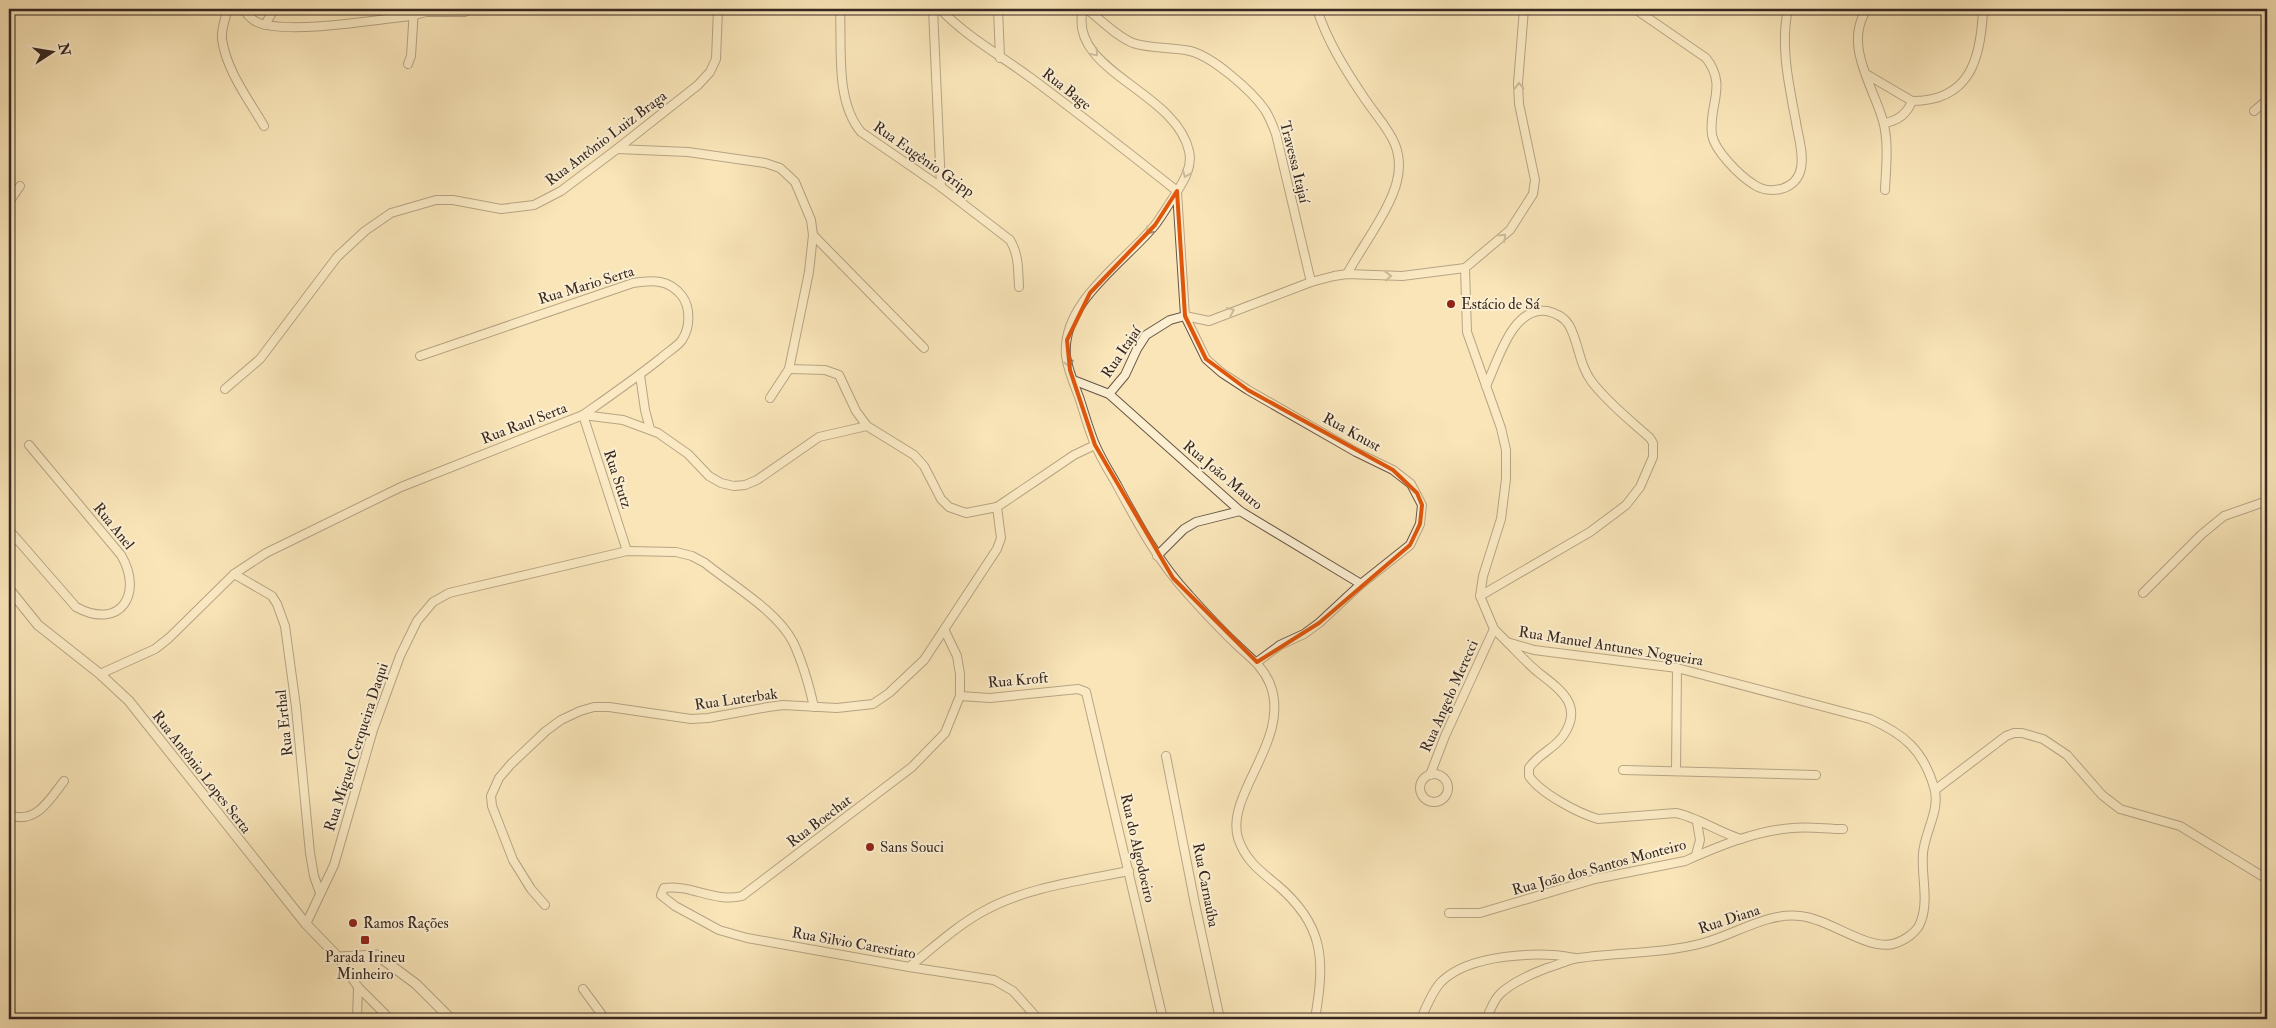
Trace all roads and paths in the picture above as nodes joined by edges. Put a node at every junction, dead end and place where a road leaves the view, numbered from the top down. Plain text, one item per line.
1 (228, 9) edge
2 (243, 9) edge
3 (274, 9) edge
4 (718, 9) edge
5 (840, 9) edge
6 (933, 9) edge
7 (940, 9) edge
8 (998, 9) edge
9 (1083, 9) edge
10 (1087, 9) edge
11 (1318, 9) edge
12 (1524, 9) edge
13 (1635, 9) edge
14 (1788, 9) edge
15 (1867, 9) edge
16 (1983, 9) edge
17 (414, 12) edge
18 (466, 12) dead end
19 (266, 24) junction
20 (1000, 58) junction
21 (408, 64) dead end
22 (1866, 74) junction
23 (2267, 100) edge
24 (1912, 101) junction
25 (2254, 111) dead end
26 (1884, 123) junction
27 (264, 126) dead end
28 (617, 149) junction
29 (20, 186) dead end
30 (941, 186) junction
31 (1885, 190) dead end
32 (1177, 191) junction
33 (9, 202) edge
34 (813, 235) junction
35 (1465, 268) junction
36 (1347, 274) junction
37 (1310, 282) junction
38 (1019, 287) dead end
39 (1185, 316) junction
40 (924, 348) dead end
41 (420, 356) dead end
42 (789, 369) junction
43 (640, 375) junction
44 (1073, 380) junction
45 (1486, 386) junction
46 (226, 389) dead end
47 (1109, 394) junction
48 (770, 398) dead end
49 (583, 415) junction
50 (867, 426) junction
51 (650, 429) junction
52 (29, 445) dead end
53 (1095, 445) junction
54 (2267, 500) edge
55 (998, 507) junction
56 (1240, 511) junction
57 (9, 530) edge
58 (627, 551) junction
59 (1158, 556) junction
60 (234, 574) junction
61 (1361, 584) junction
62 (9, 589) edge
63 (2143, 592) dead end
64 (1480, 596) junction
65 (1494, 629) junction
66 (945, 632) junction
67 (1507, 642) junction
68 (1257, 662) junction
69 (1677, 668) junction
70 (100, 674) junction
71 (1078, 689) joint
72 (960, 696) junction
73 (814, 708) junction
74 (1166, 756) dead end
75 (1623, 770) dead end
76 (1676, 771) junction
77 (1430, 775) dead end
78 (1816, 775) dead end
79 (64, 781) dead end
80 (1935, 790) junction
81 (9, 815) edge
82 (1694, 820) junction
83 (1843, 829) dead end
84 (1741, 839) junction
85 (1923, 853) joint
86 (1696, 855) junction
87 (1129, 871) junction
88 (2267, 879) edge
89 (320, 893) junction
90 (661, 896) joint
91 (545, 905) dead end
92 (1448, 913) dead end
93 (306, 924) junction
94 (338, 957) junction
95 (1577, 958) junction
96 (909, 967) junction
97 (358, 987) junction
98 (583, 989) dead end
99 (357, 1019) edge
100 (390, 1019) edge
101 (451, 1019) edge
102 (605, 1019) edge
103 (1038, 1019) edge
104 (1163, 1019) edge
105 (1220, 1019) edge
106 (1315, 1019) edge
107 (1420, 1019) edge
108 (1486, 1019) edge

1 - 27 street
2 - 19 street
3 - 19 street
4 - 28 street, Rua Antônio Luiz Braga
5 - 30 street, Rua Eugênio Gripp
6 - 30 street
7 - 20 street, Rua Bage
8 - 20 street
9 -> 32 street
10 - 37 street, Travessa Itajaí
11 - 36 street
35 -> 12 street
13 - 14 street
15 - 22 street
16 - 24 street
17 - 18 street
17 - 19 street
17 - 21 street
20 - 32 street, Rua Bage
22 - 24 street
22 - 26 street
23 - 25 street
24 - 26 street
26 - 31 street
28 - 34 street
28 - 46 street, Rua Antônio Luiz Braga
29 - 33 street
30 - 38 street, Rua Eugênio Gripp
32 - 39 street, Rua Knust
32 -> 44 street
34 - 40 street
34 - 42 street
36 -> 35 street
35 - 45 street
36 - 37 street
39 -> 37 street
39 - 47 street, Rua Itajaí
39 - 61 street, Rua Knust
41 - 43 street, Rua Mario Serta
42 - 48 street
42 - 50 street
43 - 49 street, Rua Mario Serta
43 - 51 street
44 - 47 street, Rua João Mauro
44 - 53 street
45 - 64 street
45 - 64 street
47 - 56 street, Rua João Mauro
49 - 51 street, Rua Raul Serta
49 - 58 street, Rua Stutz
49 - 60 street, Rua Raul Serta
50 - 51 street, Rua Raul Serta
50 - 55 street
52 - 57 street, Rua Anel
53 - 55 street
53 - 59 street
54 - 63 street
55 - 66 street, Rua Luterbak
56 - 59 street
56 - 61 street, Rua João Mauro
58 - 73 street, Rua Miguel Cerqueira Daqui
58 - 89 street, Rua Miguel Cerqueira Daqui
59 - 68 street
60 - 70 street, Rua Raul Serta
60 - 89 street, Rua Erthal
61 - 68 street, Rua Knust
62 - 70 street, Rua Antônio Lopes Serta
64 - 65 street, Rua Manuel Antunes Nogueira
65 - 67 street, Rua Manuel Antunes Nogueira
65 - 77 street, Rua Angelo Merecci
66 - 72 street
66 - 73 street, Rua Luterbak
67 - 69 street, Rua Manuel Antunes Nogueira
67 - 82 street
68 - 106 street
69 - 76 street
69 - 80 street, Rua Manuel Antunes Nogueira
70 - 93 street, Rua Antônio Lopes Serta
71 - 72 street, Rua Kroft
71 - 87 street, Rua do Algodoeiro
72 - 90 street, Rua Boechat
73 - 91 street, Rua Luterbak
74 - 105 street, Rua Carnaúba
75 - 76 street
76 - 78 street
79 - 81 street
80 - 85 street, Rua Manuel Antunes Nogueira
80 - 88 street
82 - 84 street
82 - 86 street
83 - 84 street, Rua João dos Santos Monteiro
84 - 86 street, Rua João dos Santos Monteiro
85 - 95 street, Rua Diana
86 - 92 street, Rua João dos Santos Monteiro
87 - 96 street
87 - 104 street, Rua do Algodoeiro
89 - 93 street, Rua Miguel Cerqueira Daqui
90 - 96 street, Rua Silvio Carestiato
93 - 94 street, Rua Antônio Lopes Serta
94 - 97 street, Rua Antônio Lopes Serta
94 - 101 street
95 - 107 street
95 - 108 street, Rua Diana
96 - 103 street, Rua Silvio Carestiato
97 - 99 street
97 - 100 street, Rua Antônio Lopes Serta
98 - 102 street

